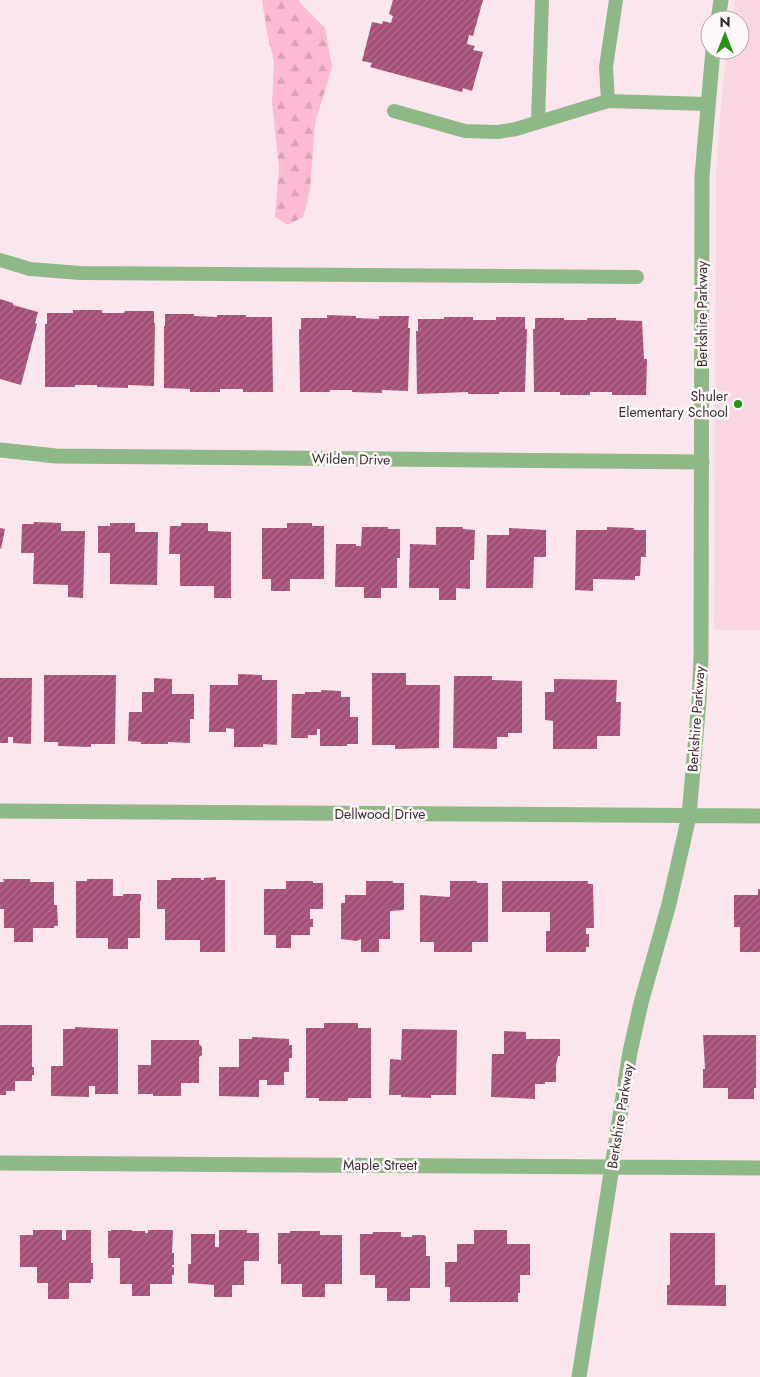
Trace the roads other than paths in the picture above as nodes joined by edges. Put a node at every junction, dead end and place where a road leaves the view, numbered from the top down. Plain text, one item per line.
1 (542, 0) edge
2 (616, 0) edge
3 (712, 60) edge
4 (608, 101) junction
5 (707, 104) junction
6 (394, 111) dead end
7 (538, 121) junction
8 (0, 260) edge
9 (637, 277) dead end
10 (0, 450) edge
11 (702, 462) junction
12 (0, 811) edge
13 (688, 816) junction
14 (760, 816) edge
15 (0, 1163) edge
16 (612, 1167) junction
17 (760, 1168) edge
18 (579, 1377) edge

1 - 7 lane
2 - 4 lane
3 - 5 street, Berkshire Parkway
4 - 5 lane
4 - 7 lane
5 - 11 street, Berkshire Parkway
6 - 7 lane
8 - 9 lane
10 - 11 street, Wilden Drive
11 - 13 street, Berkshire Parkway
12 - 13 street, Dellwood Drive
13 - 14 street, Dellwood Drive
13 - 16 street, Berkshire Parkway
15 - 16 street, Maple Street
16 - 17 street, Maple Street
16 - 18 street, Berkshire Parkway

